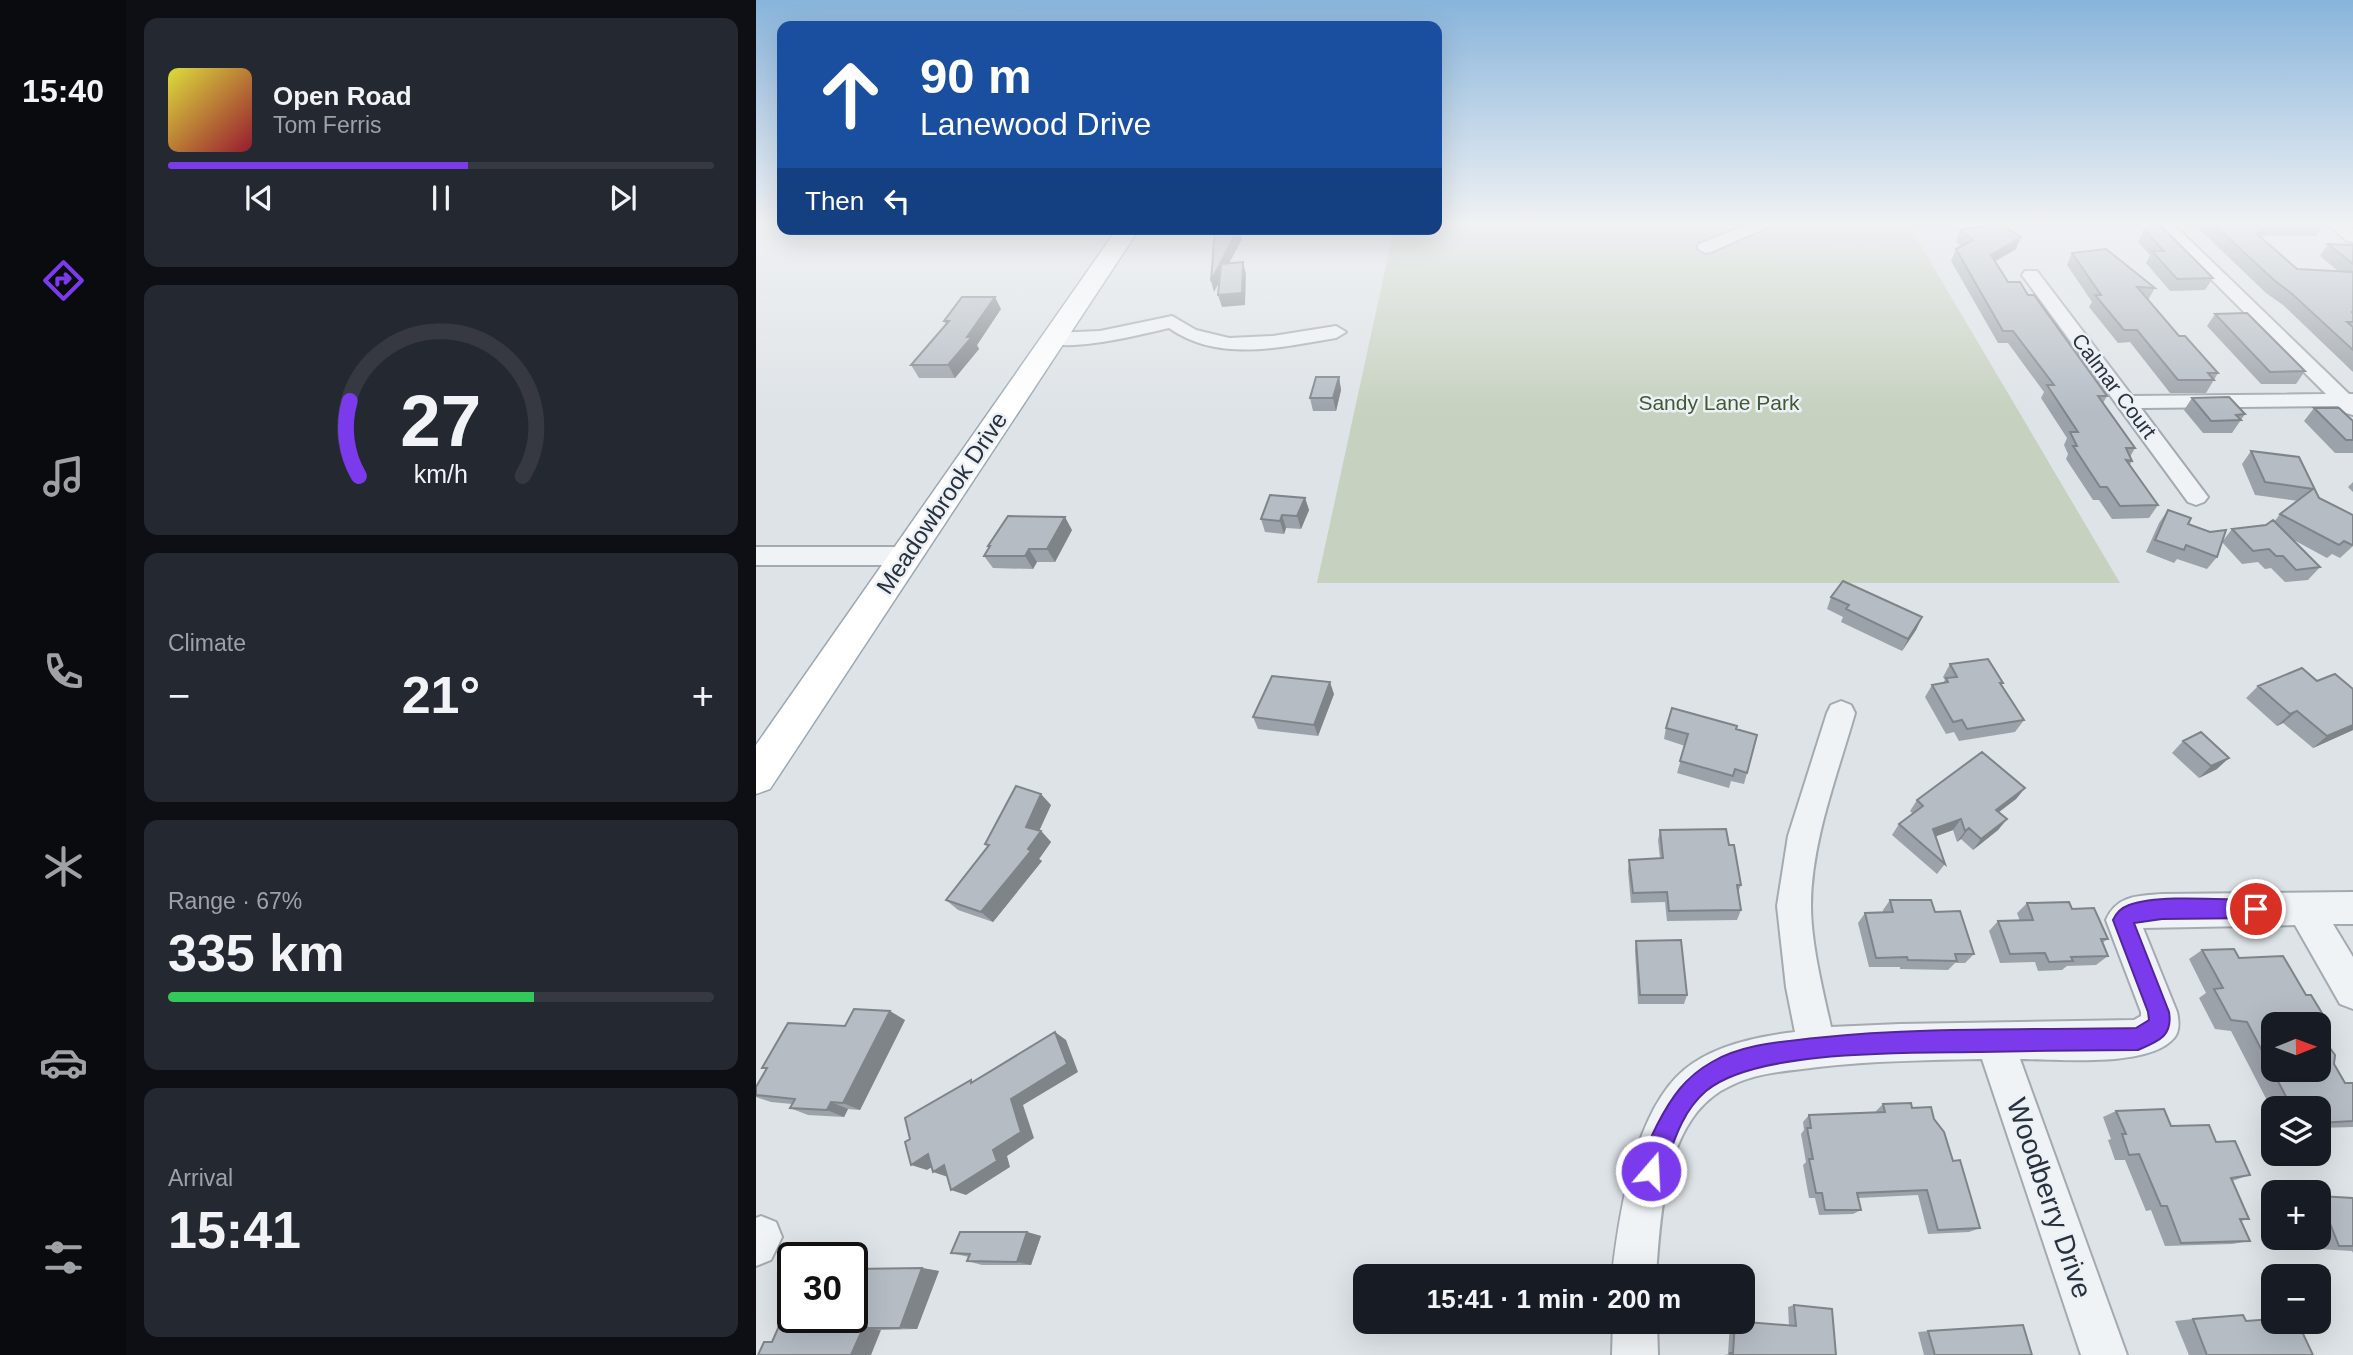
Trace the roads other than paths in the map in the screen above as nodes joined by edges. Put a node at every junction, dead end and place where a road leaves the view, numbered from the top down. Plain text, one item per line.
1 (1088, 287) edge
2 (2040, 287) edge
3 (2230, 287) edge
4 (1336, 332) dead end
5 (1053, 339) junction
6 (2128, 402) junction
7 (2350, 403) edge
8 (2196, 497) dead end
9 (756, 556) edge
10 (905, 556) junction
11 (1841, 713) dead end
12 (756, 777) edge
13 (2304, 908) junction
14 (2353, 908) edge
15 (2353, 991) edge
16 (1995, 1041) junction
17 (1817, 1049) junction
18 (1636, 1264) edge
19 (1635, 1334) edge
20 (1635, 1355) edge
21 (2104, 1355) edge

1 - 5 main road, Meadowbrook Drive
2 - 6 street, Calmar Court
3 - 7 street
4 - 5 street
5 - 10 main road, Meadowbrook Drive
6 - 7 street
6 - 8 street, Calmar Court
9 - 10 street
10 - 12 main road, Meadowbrook Drive
11 - 17 street
13 - 14 street
13 - 15 street
13 - 16 street
16 - 17 street
16 - 21 street, Woodberry Drive
17 - 18 street
19 - 20 street

